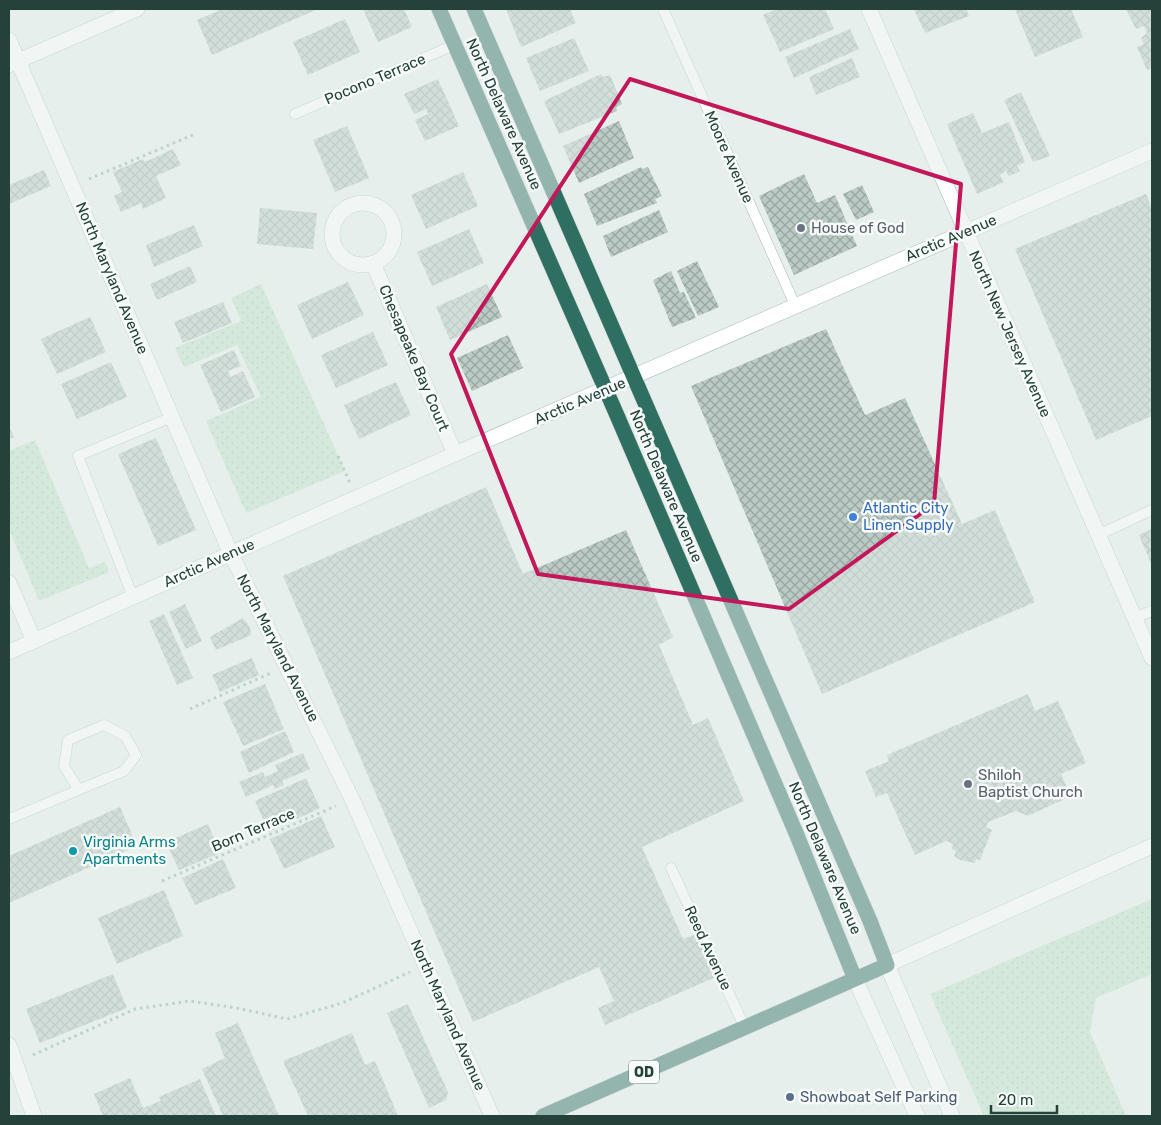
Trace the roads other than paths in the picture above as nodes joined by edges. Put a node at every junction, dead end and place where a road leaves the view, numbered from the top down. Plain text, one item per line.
1 (137, 9) edge
2 (439, 9) edge
3 (474, 9) edge
4 (663, 9) edge
5 (869, 9) edge
6 (9, 40) edge
7 (454, 45) junction
8 (13, 63) edge
9 (295, 114) dead end
10 (1152, 151) edge
11 (966, 232) junction
12 (373, 263) junction
13 (796, 305) junction
14 (633, 378) junction
15 (605, 390) junction
16 (172, 417) junction
17 (455, 454) junction
18 (1152, 510) edge
19 (1098, 535) junction
20 (231, 554) junction
21 (9, 583) edge
22 (134, 597) junction
23 (1152, 611) edge
24 (1134, 618) junction
25 (34, 641) junction
26 (9, 652) edge
27 (1152, 658) edge
28 (78, 789) junction
29 (9, 819) edge
30 (1152, 846) edge
31 (672, 868) dead end
32 (887, 965) junction
33 (855, 979) junction
34 (745, 1028) junction
35 (9, 1045) edge
36 (34, 1116) edge
37 (492, 1116) edge
38 (543, 1116) edge
39 (917, 1116) edge
40 (952, 1116) edge

1 - 8 street
2 - 7 highway, North Delaware Avenue
3 - 14 highway, North Delaware Avenue
4 - 13 lane, Moore Avenue
5 - 11 street, North New Jersey Avenue
6 - 8 street, North Maryland Avenue
7 - 9 lane, Pocono Terrace
7 - 15 highway, North Delaware Avenue
8 - 16 street, North Maryland Avenue
10 - 11 street, Arctic Avenue
11 - 13 street, Arctic Avenue
11 - 19 street, North New Jersey Avenue
12 - 12 street
12 - 17 street, Chesapeake Bay Court
13 - 14 street, Arctic Avenue
14 - 15 street, Arctic Avenue
14 - 32 highway, North Delaware Avenue
15 - 17 street, Arctic Avenue
15 - 33 highway, North Delaware Avenue
16 - 20 street, North Maryland Avenue
16 - 22 lane
17 - 20 street, Arctic Avenue
18 - 19 lane
19 - 24 street, North New Jersey Avenue
20 - 22 street, Arctic Avenue
20 - 37 street, North Maryland Avenue
21 - 25 street
22 - 25 street, Arctic Avenue
23 - 24 lane
24 - 27 street, North New Jersey Avenue
25 - 26 street, Arctic Avenue
28 - 28 lane
28 - 29 lane
30 - 32 street, OD
31 - 34 lane, Reed Avenue
32 - 33 highway, OD
32 - 40 street
33 - 34 highway, OD
33 - 39 street
34 - 38 highway, OD
35 - 36 street

